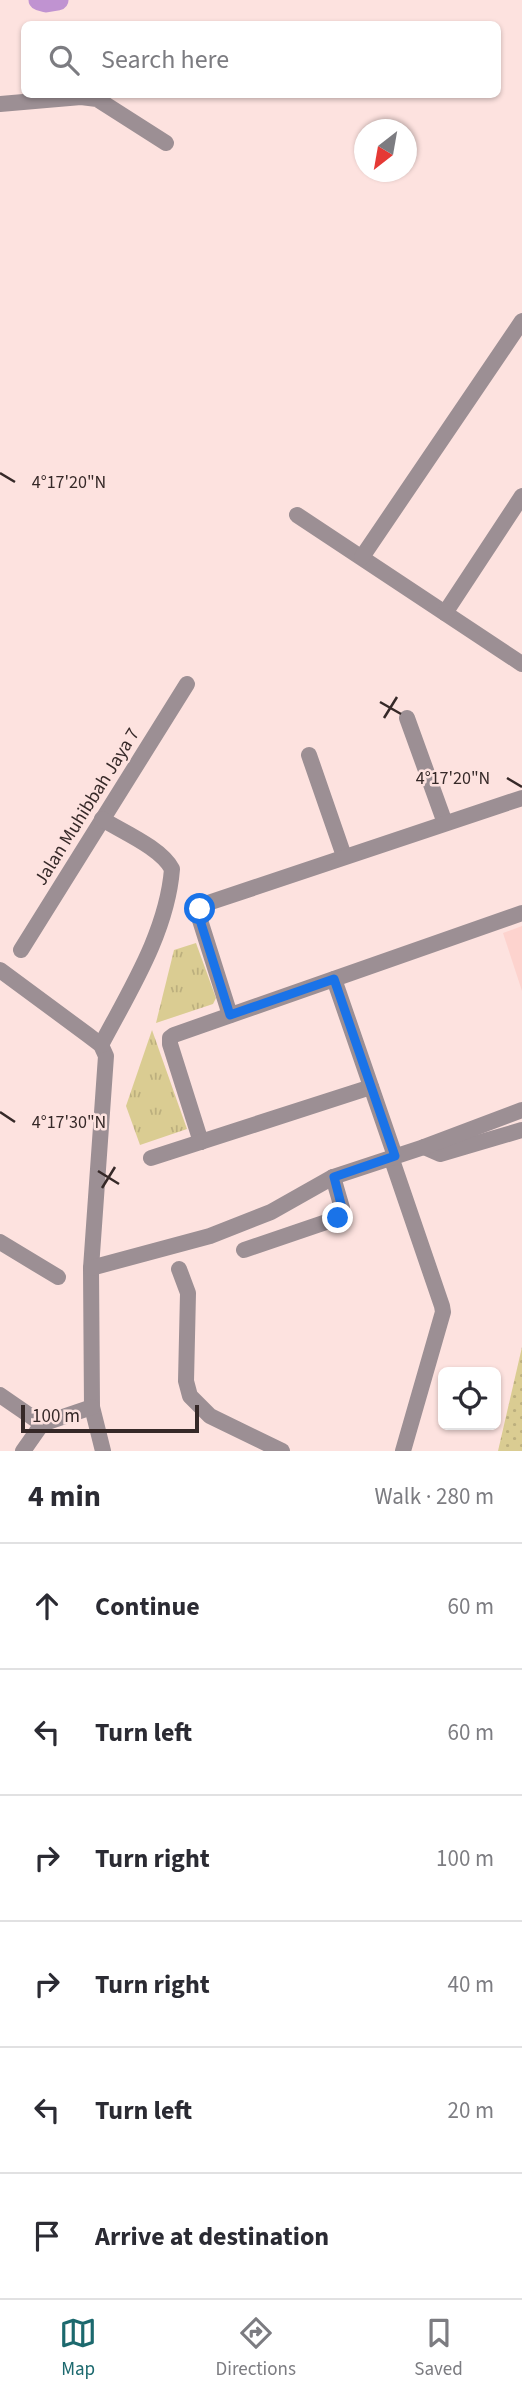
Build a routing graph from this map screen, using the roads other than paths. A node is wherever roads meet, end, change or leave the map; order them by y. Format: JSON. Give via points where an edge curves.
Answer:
{"nodes":[{"id":1,"x":69,"y":98,"type":"edge"},
{"id":2,"x":88,"y":98,"type":"edge"},
{"id":3,"x":0,"y":104,"type":"edge"},
{"id":4,"x":166,"y":143,"type":"dead end"},
{"id":5,"x":522,"y":320,"type":"edge"},
{"id":6,"x":522,"y":496,"type":"edge"},
{"id":7,"x":297,"y":515,"type":"dead end"},
{"id":8,"x":362,"y":557,"type":"junction"},
{"id":9,"x":444,"y":612,"type":"junction"},
{"id":10,"x":522,"y":663,"type":"edge"},
{"id":11,"x":187,"y":684,"type":"dead end"},
{"id":12,"x":407,"y":718,"type":"dead end"},
{"id":13,"x":309,"y":755,"type":"dead end"},
{"id":14,"x":522,"y":798,"type":"edge"},
{"id":15,"x":102,"y":819,"type":"junction"},
{"id":16,"x":445,"y":824,"type":"junction"},
{"id":17,"x":344,"y":856,"type":"junction"},
{"id":18,"x":522,"y":913,"type":"edge"},
{"id":19,"x":21,"y":950,"type":"dead end"},
{"id":20,"x":0,"y":970,"type":"edge"},
{"id":21,"x":334,"y":979,"type":"junction"},
{"id":22,"x":230,"y":1015,"type":"junction"},
{"id":23,"x":101,"y":1045,"type":"junction"},
{"id":24,"x":371,"y":1087,"type":"junction"},
{"id":25,"x":522,"y":1110,"type":"edge"},
{"id":26,"x":522,"y":1130,"type":"edge"},
{"id":27,"x":201,"y":1142,"type":"junction"},
{"id":28,"x":424,"y":1147,"type":"junction"},
{"id":29,"x":393,"y":1157,"type":"junction"},
{"id":30,"x":151,"y":1158,"type":"dead end"},
{"id":31,"x":334,"y":1177,"type":"junction"},
{"id":32,"x":0,"y":1242,"type":"edge"},
{"id":33,"x":244,"y":1250,"type":"dead end"},
{"id":34,"x":91,"y":1268,"type":"junction"},
{"id":35,"x":179,"y":1269,"type":"dead end"},
{"id":36,"x":58,"y":1277,"type":"dead end"},
{"id":37,"x":0,"y":1395,"type":"edge"},
{"id":38,"x":92,"y":1407,"type":"junction"},
{"id":39,"x":41,"y":1424,"type":"junction"},
{"id":40,"x":23,"y":1451,"type":"edge"},
{"id":41,"x":103,"y":1451,"type":"edge"},
{"id":42,"x":282,"y":1451,"type":"edge"},
{"id":43,"x":403,"y":1451,"type":"edge"}],
"edges":[{"from":1,"to":3,"type":"street"},
{"from":2,"to":4,"type":"street","via":[[113,108]]},
{"from":5,"to":8,"type":"street"},
{"from":6,"to":9,"type":"street"},
{"from":7,"to":8,"type":"street"},
{"from":8,"to":9,"type":"street"},
{"from":9,"to":10,"type":"street"},
{"from":11,"to":15,"type":"street","name":"Jalan Muhibbah Jaya 7"},
{"from":12,"to":16,"type":"street"},
{"from":13,"to":17,"type":"street"},
{"from":14,"to":16,"type":"street"},
{"from":15,"to":19,"type":"street","name":"Jalan Muhibbah Jaya 7"},
{"from":15,"to":23,"type":"street","via":[[158,853],[172,869],[153,943]]},
{"from":16,"to":17,"type":"street"},
{"from":17,"to":22,"type":"street","via":[[200,909]]},
{"from":18,"to":21,"type":"street"},
{"from":20,"to":23,"type":"street"},
{"from":21,"to":22,"type":"street"},
{"from":21,"to":24,"type":"street"},
{"from":22,"to":27,"type":"street","via":[[170,1038]]},
{"from":23,"to":34,"type":"street","via":[[106,1067]]},
{"from":24,"to":27,"type":"street"},
{"from":24,"to":29,"type":"street"},
{"from":25,"to":28,"type":"street"},
{"from":26,"to":28,"type":"street","via":[[439,1154]]},
{"from":27,"to":30,"type":"street"},
{"from":28,"to":29,"type":"street"},
{"from":29,"to":31,"type":"street"},
{"from":29,"to":43,"type":"street","via":[[443,1312]]},
{"from":31,"to":33,"type":"street","via":[[342,1208],[338,1218]]},
{"from":31,"to":34,"type":"street","via":[[271,1212],[209,1236]]},
{"from":32,"to":36,"type":"street"},
{"from":34,"to":38,"type":"street"},
{"from":35,"to":42,"type":"street","via":[[188,1293],[186,1381],[190,1396],[215,1419]]},
{"from":37,"to":39,"type":"street"},
{"from":38,"to":39,"type":"street"},
{"from":38,"to":41,"type":"street"},
{"from":39,"to":40,"type":"street"}]}
